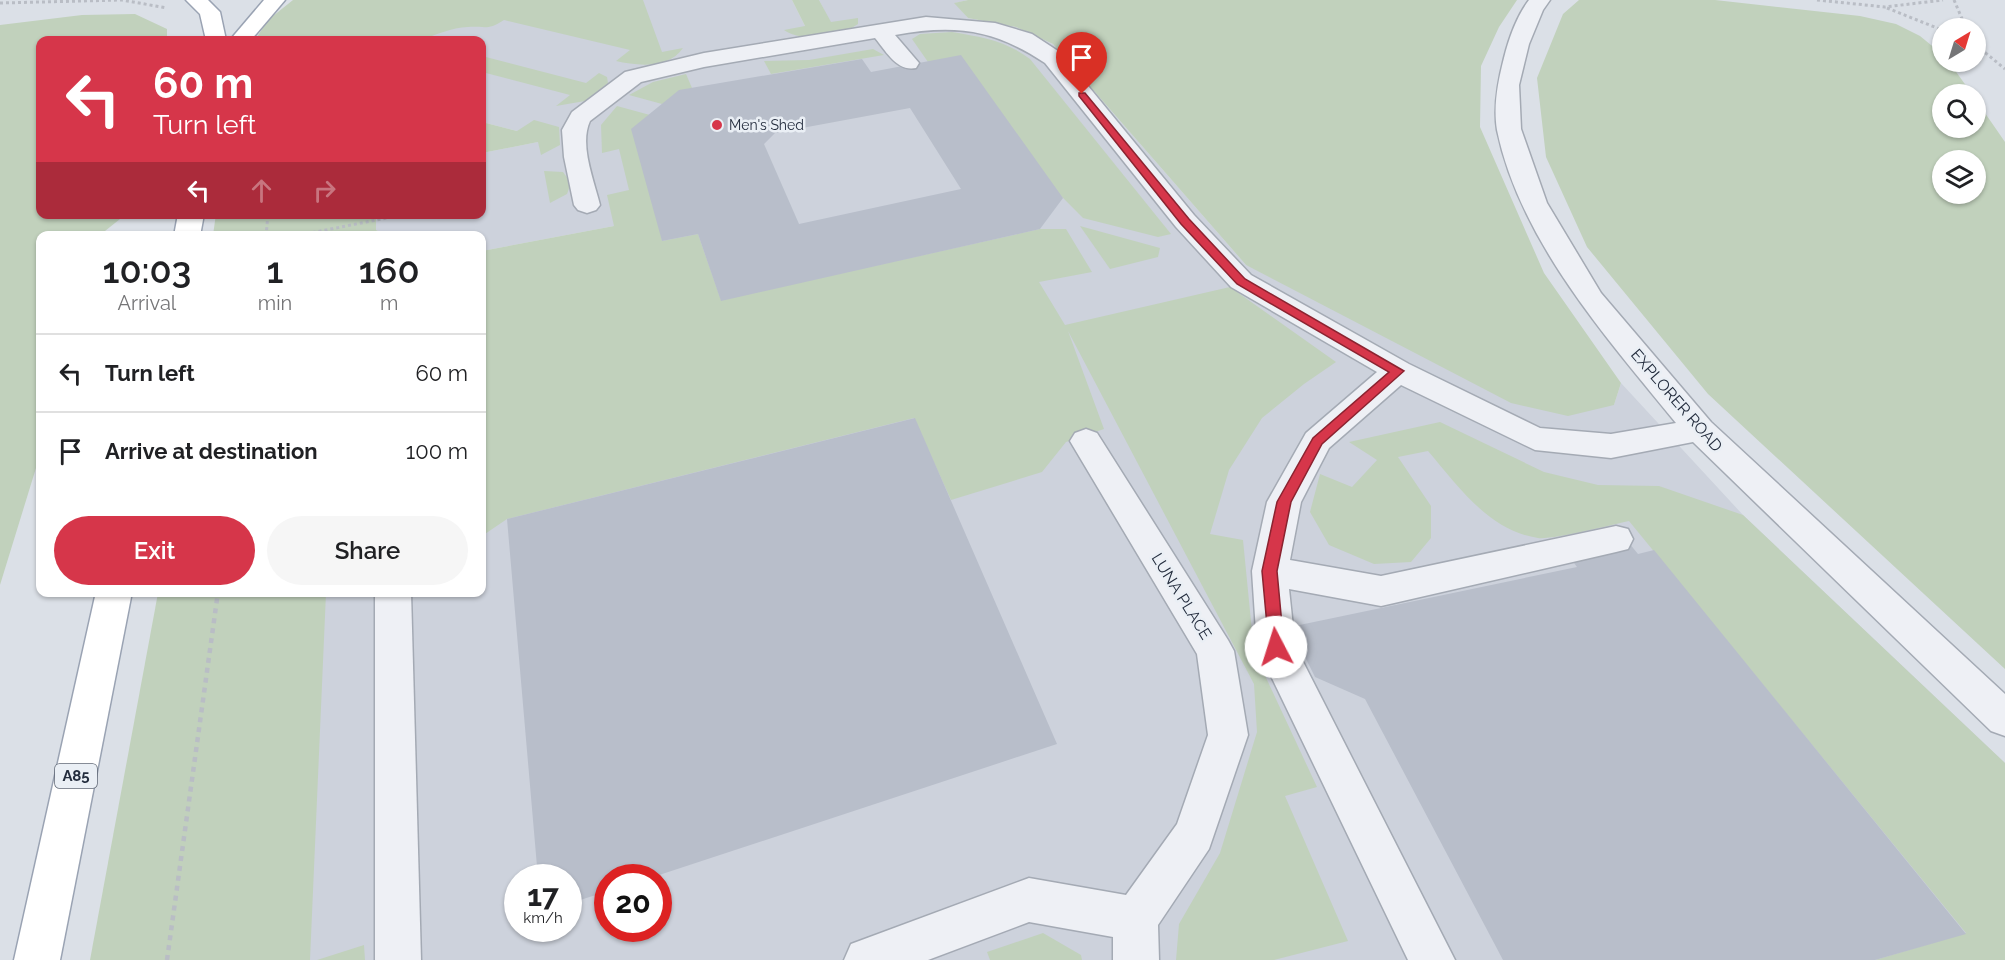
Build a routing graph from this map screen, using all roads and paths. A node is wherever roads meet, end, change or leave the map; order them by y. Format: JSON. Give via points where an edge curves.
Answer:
{"nodes":[{"id":1,"x":275,"y":0,"type":"edge"},
{"id":2,"x":1540,"y":0,"type":"edge"},
{"id":3,"x":1817,"y":0,"type":"edge"},
{"id":4,"x":1944,"y":0,"type":"edge"},
{"id":5,"x":1954,"y":0,"type":"edge"},
{"id":6,"x":0,"y":3,"type":"edge"},
{"id":7,"x":203,"y":6,"type":"edge"},
{"id":8,"x":1885,"y":7,"type":"junction"},
{"id":9,"x":1962,"y":18,"type":"edge"},
{"id":10,"x":1932,"y":26,"type":"edge"},
{"id":11,"x":881,"y":32,"type":"junction"},
{"id":12,"x":214,"y":36,"type":"edge"},
{"id":13,"x":244,"y":36,"type":"edge"},
{"id":14,"x":1986,"y":53,"type":"edge"},
{"id":15,"x":908,"y":63,"type":"dead end"},
{"id":16,"x":2005,"y":69,"type":"edge"},
{"id":17,"x":587,"y":205,"type":"dead end"},
{"id":18,"x":382,"y":219,"type":"edge"},
{"id":19,"x":321,"y":231,"type":"edge"},
{"id":20,"x":1398,"y":371,"type":"junction"},
{"id":21,"x":1700,"y":430,"type":"junction"},
{"id":22,"x":1086,"y":441,"type":"dead end"},
{"id":23,"x":1616,"y":539,"type":"dead end"},
{"id":24,"x":1270,"y":571,"type":"junction"},
{"id":25,"x":113,"y":597,"type":"edge"},
{"id":26,"x":217,"y":597,"type":"edge"},
{"id":27,"x":393,"y":597,"type":"edge"},
{"id":28,"x":2005,"y":719,"type":"edge"},
{"id":29,"x":1136,"y":940,"type":"edge"},
{"id":30,"x":37,"y":960,"type":"edge"},
{"id":31,"x":167,"y":960,"type":"edge"},
{"id":32,"x":398,"y":960,"type":"edge"},
{"id":33,"x":867,"y":960,"type":"edge"},
{"id":34,"x":1432,"y":960,"type":"edge"}],
"edges":[{"from":1,"to":13,"type":"main road"},
{"from":2,"to":21,"type":"street","name":"EXPLORER ROAD","via":[[1518,44],[1508,85],[1509,129],[1534,203],[1590,298]]},
{"from":3,"to":8,"type":"path"},
{"from":4,"to":8,"type":"path"},
{"from":5,"to":9,"type":"path"},
{"from":6,"to":7,"type":"path","via":[[122,0],[191,15]]},
{"from":7,"to":12,"type":"main road"},
{"from":8,"to":10,"type":"path"},
{"from":11,"to":15,"type":"street"},
{"from":11,"to":17,"type":"street","via":[[704,60],[633,77],[580,117],[574,130]]},
{"from":11,"to":20,"type":"street","via":[[926,23],[988,27],[1024,39],[1053,58],[1185,222],[1241,281]]},
{"from":14,"to":16,"type":"path"},
{"from":18,"to":19,"type":"path"},
{"from":20,"to":21,"type":"street","via":[[1535,439],[1611,446]]},
{"from":20,"to":24,"type":"street","via":[[1317,441],[1284,502]]},
{"from":21,"to":28,"type":"street","name":"EXPLORER ROAD"},
{"from":22,"to":29,"type":"street","name":"LUNA PLACE","via":[[1215,651],[1228,735],[1194,835]]},
{"from":23,"to":24,"type":"street","via":[[1381,591]]},
{"from":24,"to":34,"type":"street","via":[[1276,647]]},
{"from":25,"to":30,"type":"main road","number":"A85"},
{"from":26,"to":31,"type":"path"},
{"from":27,"to":32,"type":"street"},
{"from":29,"to":33,"type":"street","via":[[1029,900]]}]}
